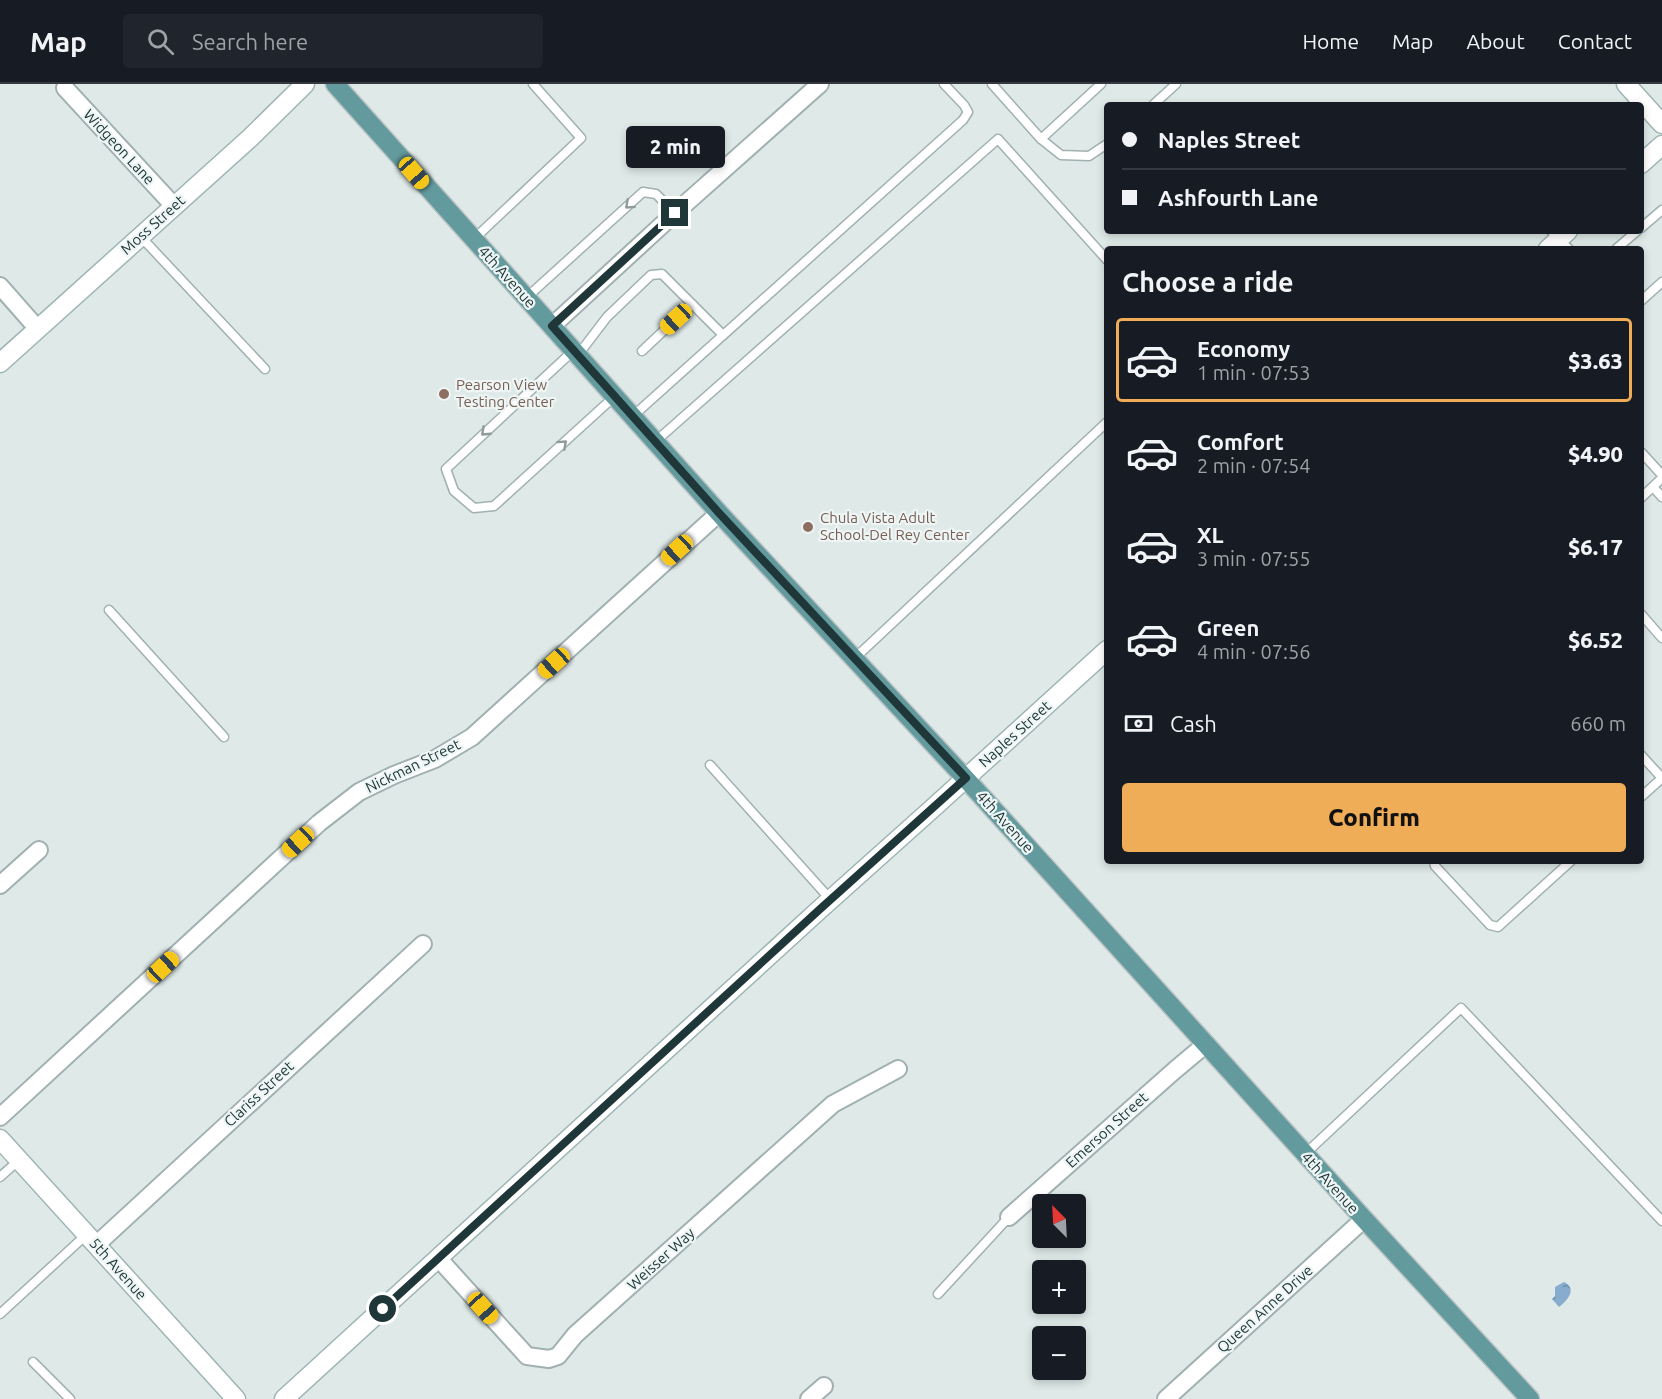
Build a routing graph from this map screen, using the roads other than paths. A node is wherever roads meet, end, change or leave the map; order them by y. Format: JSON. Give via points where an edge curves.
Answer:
{"nodes":[{"id":1,"x":305,"y":84,"type":"edge"},
{"id":2,"x":335,"y":84,"type":"edge"},
{"id":3,"x":533,"y":84,"type":"edge"},
{"id":4,"x":820,"y":84,"type":"edge"},
{"id":5,"x":944,"y":84,"type":"edge"},
{"id":6,"x":992,"y":84,"type":"edge"},
{"id":7,"x":1101,"y":84,"type":"edge"},
{"id":8,"x":1176,"y":84,"type":"edge"},
{"id":9,"x":1628,"y":85,"type":"edge"},
{"id":10,"x":65,"y":88,"type":"dead end"},
{"id":11,"x":1157,"y":102,"type":"edge"},
{"id":12,"x":1643,"y":102,"type":"edge"},
{"id":13,"x":1644,"y":103,"type":"edge"},
{"id":14,"x":1662,"y":124,"type":"edge"},
{"id":15,"x":1041,"y":139,"type":"junction"},
{"id":16,"x":1662,"y":145,"type":"edge"},
{"id":17,"x":1104,"y":146,"type":"edge"},
{"id":18,"x":1644,"y":161,"type":"edge"},
{"id":19,"x":174,"y":206,"type":"junction"},
{"id":20,"x":1662,"y":210,"type":"edge"},
{"id":21,"x":675,"y":213,"type":"junction"},
{"id":22,"x":1644,"y":225,"type":"edge"},
{"id":23,"x":1634,"y":234,"type":"edge"},
{"id":24,"x":141,"y":237,"type":"junction"},
{"id":25,"x":474,"y":240,"type":"junction"},
{"id":26,"x":1620,"y":246,"type":"edge"},
{"id":27,"x":1104,"y":257,"type":"edge"},
{"id":28,"x":1662,"y":282,"type":"edge"},
{"id":29,"x":0,"y":286,"type":"edge"},
{"id":30,"x":526,"y":298,"type":"junction"},
{"id":31,"x":1644,"y":298,"type":"edge"},
{"id":32,"x":692,"y":304,"type":"junction"},
{"id":33,"x":552,"y":326,"type":"junction"},
{"id":34,"x":38,"y":328,"type":"junction"},
{"id":35,"x":723,"y":335,"type":"junction"},
{"id":36,"x":642,"y":351,"type":"dead end"},
{"id":37,"x":576,"y":352,"type":"junction"},
{"id":38,"x":0,"y":363,"type":"edge"},
{"id":39,"x":265,"y":369,"type":"dead end"},
{"id":40,"x":615,"y":396,"type":"junction"},
{"id":41,"x":633,"y":416,"type":"junction"},
{"id":42,"x":1104,"y":425,"type":"edge"},
{"id":43,"x":656,"y":441,"type":"junction"},
{"id":44,"x":1644,"y":456,"type":"edge"},
{"id":45,"x":1662,"y":477,"type":"edge"},
{"id":46,"x":1653,"y":487,"type":"junction"},
{"id":47,"x":1644,"y":495,"type":"edge"},
{"id":48,"x":1662,"y":497,"type":"edge"},
{"id":49,"x":719,"y":513,"type":"junction"},
{"id":50,"x":109,"y":610,"type":"dead end"},
{"id":51,"x":1644,"y":617,"type":"edge"},
{"id":52,"x":1662,"y":638,"type":"edge"},
{"id":53,"x":1104,"y":653,"type":"edge"},
{"id":54,"x":855,"y":658,"type":"junction"},
{"id":55,"x":224,"y":737,"type":"dead end"},
{"id":56,"x":1644,"y":757,"type":"edge"},
{"id":57,"x":710,"y":765,"type":"dead end"},
{"id":58,"x":966,"y":778,"type":"junction"},
{"id":59,"x":1662,"y":778,"type":"edge"},
{"id":60,"x":1644,"y":794,"type":"edge"},
{"id":61,"x":39,"y":850,"type":"dead end"},
{"id":62,"x":1435,"y":864,"type":"edge"},
{"id":63,"x":1568,"y":864,"type":"edge"},
{"id":64,"x":0,"y":885,"type":"edge"},
{"id":65,"x":830,"y":899,"type":"junction"},
{"id":66,"x":423,"y":944,"type":"dead end"},
{"id":67,"x":1206,"y":1044,"type":"junction"},
{"id":68,"x":898,"y":1069,"type":"dead end"},
{"id":69,"x":0,"y":1117,"type":"edge"},
{"id":70,"x":0,"y":1139,"type":"edge"},
{"id":71,"x":1305,"y":1155,"type":"junction"},
{"id":72,"x":19,"y":1160,"type":"junction"},
{"id":73,"x":0,"y":1177,"type":"edge"},
{"id":74,"x":1009,"y":1217,"type":"joint"},
{"id":75,"x":1364,"y":1220,"type":"junction"},
{"id":76,"x":1662,"y":1221,"type":"edge"},
{"id":77,"x":91,"y":1240,"type":"junction"},
{"id":78,"x":439,"y":1259,"type":"junction"},
{"id":79,"x":938,"y":1294,"type":"dead end"},
{"id":80,"x":0,"y":1314,"type":"edge"},
{"id":81,"x":33,"y":1362,"type":"dead end"},
{"id":82,"x":824,"y":1386,"type":"dead end"},
{"id":83,"x":70,"y":1399,"type":"edge"},
{"id":84,"x":237,"y":1399,"type":"edge"},
{"id":85,"x":284,"y":1399,"type":"edge"},
{"id":86,"x":809,"y":1399,"type":"edge"},
{"id":87,"x":1166,"y":1399,"type":"edge"},
{"id":88,"x":1530,"y":1399,"type":"edge"}],
"edges":[{"from":1,"to":19,"type":"street","name":"Moss Street"},
{"from":2,"to":25,"type":"main road","name":"4th Avenue"},
{"from":3,"to":25,"type":"lane","via":[[581,138]]},
{"from":4,"to":21,"type":"street"},
{"from":5,"to":35,"type":"lane","via":[[968,112],[963,120]]},
{"from":6,"to":15,"type":"lane"},
{"from":7,"to":15,"type":"lane"},
{"from":8,"to":11,"type":"lane"},
{"from":9,"to":12,"type":"street"},
{"from":10,"to":19,"type":"street","name":"Widgeon Lane"},
{"from":13,"to":14,"type":"street"},
{"from":15,"to":17,"type":"lane","via":[[1061,155],[1089,156]]},
{"from":16,"to":18,"type":"street"},
{"from":19,"to":24,"type":"street","name":"Moss Street"},
{"from":20,"to":22,"type":"lane"},
{"from":21,"to":30,"type":"lane","one_way":true,"via":[[656,194],[643,192]]},
{"from":21,"to":33,"type":"street"},
{"from":23,"to":26,"type":"lane"},
{"from":24,"to":34,"type":"street","name":"Moss Street"},
{"from":24,"to":39,"type":"lane"},
{"from":25,"to":30,"type":"main road","name":"4th Avenue"},
{"from":27,"to":43,"type":"lane","via":[[998,139]]},
{"from":28,"to":31,"type":"lane"},
{"from":29,"to":34,"type":"street"},
{"from":30,"to":33,"type":"main road","name":"4th Avenue"},
{"from":32,"to":35,"type":"lane"},
{"from":32,"to":36,"type":"lane"},
{"from":32,"to":37,"type":"lane","via":[[662,274],[651,275]]},
{"from":33,"to":37,"type":"main road","name":"4th Avenue"},
{"from":34,"to":38,"type":"street","name":"Moss Street"},
{"from":35,"to":41,"type":"lane"},
{"from":37,"to":40,"type":"main road","name":"4th Avenue"},
{"from":37,"to":40,"type":"lane","one_way":true,"via":[[446,469],[454,491],[474,508],[494,506]]},
{"from":40,"to":41,"type":"main road","name":"4th Avenue"},
{"from":41,"to":43,"type":"main road","name":"4th Avenue"},
{"from":42,"to":54,"type":"lane"},
{"from":43,"to":49,"type":"main road","name":"4th Avenue"},
{"from":44,"to":45,"type":"lane"},
{"from":45,"to":46,"type":"lane"},
{"from":46,"to":47,"type":"lane"},
{"from":46,"to":48,"type":"lane"},
{"from":49,"to":54,"type":"main road","name":"4th Avenue"},
{"from":49,"to":69,"type":"street","name":"Nickman Street","via":[[472,737],[435,759],[358,792],[319,823]]},
{"from":50,"to":55,"type":"lane"},
{"from":51,"to":52,"type":"lane"},
{"from":53,"to":58,"type":"street","name":"Naples Street"},
{"from":54,"to":58,"type":"main road","name":"4th Avenue"},
{"from":56,"to":59,"type":"lane"},
{"from":57,"to":65,"type":"lane"},
{"from":58,"to":65,"type":"street","name":"Naples Street"},
{"from":58,"to":67,"type":"main road","name":"4th Avenue"},
{"from":59,"to":60,"type":"lane"},
{"from":61,"to":64,"type":"street"},
{"from":62,"to":63,"type":"lane","via":[[1490,925],[1498,927]]},
{"from":65,"to":78,"type":"street","name":"Naples Street"},
{"from":66,"to":77,"type":"street","name":"Clariss Street"},
{"from":67,"to":71,"type":"main road","name":"4th Avenue"},
{"from":67,"to":74,"type":"street","name":"Emerson Street"},
{"from":68,"to":78,"type":"street","name":"Weisser Way","via":[[833,1104],[575,1335],[558,1356],[527,1356]]},
{"from":70,"to":72,"type":"street","name":"5th Avenue"},
{"from":71,"to":75,"type":"main road","name":"4th Avenue"},
{"from":71,"to":76,"type":"lane","via":[[1461,1008]]},
{"from":72,"to":73,"type":"lane"},
{"from":72,"to":77,"type":"street","name":"5th Avenue"},
{"from":74,"to":79,"type":"lane"},
{"from":75,"to":87,"type":"street","name":"Queen Anne Drive"},
{"from":75,"to":88,"type":"main road","name":"4th Avenue"},
{"from":77,"to":80,"type":"lane"},
{"from":77,"to":84,"type":"street","name":"5th Avenue"},
{"from":78,"to":85,"type":"street","name":"Naples Street"},
{"from":81,"to":83,"type":"lane"},
{"from":82,"to":86,"type":"street"}]}
